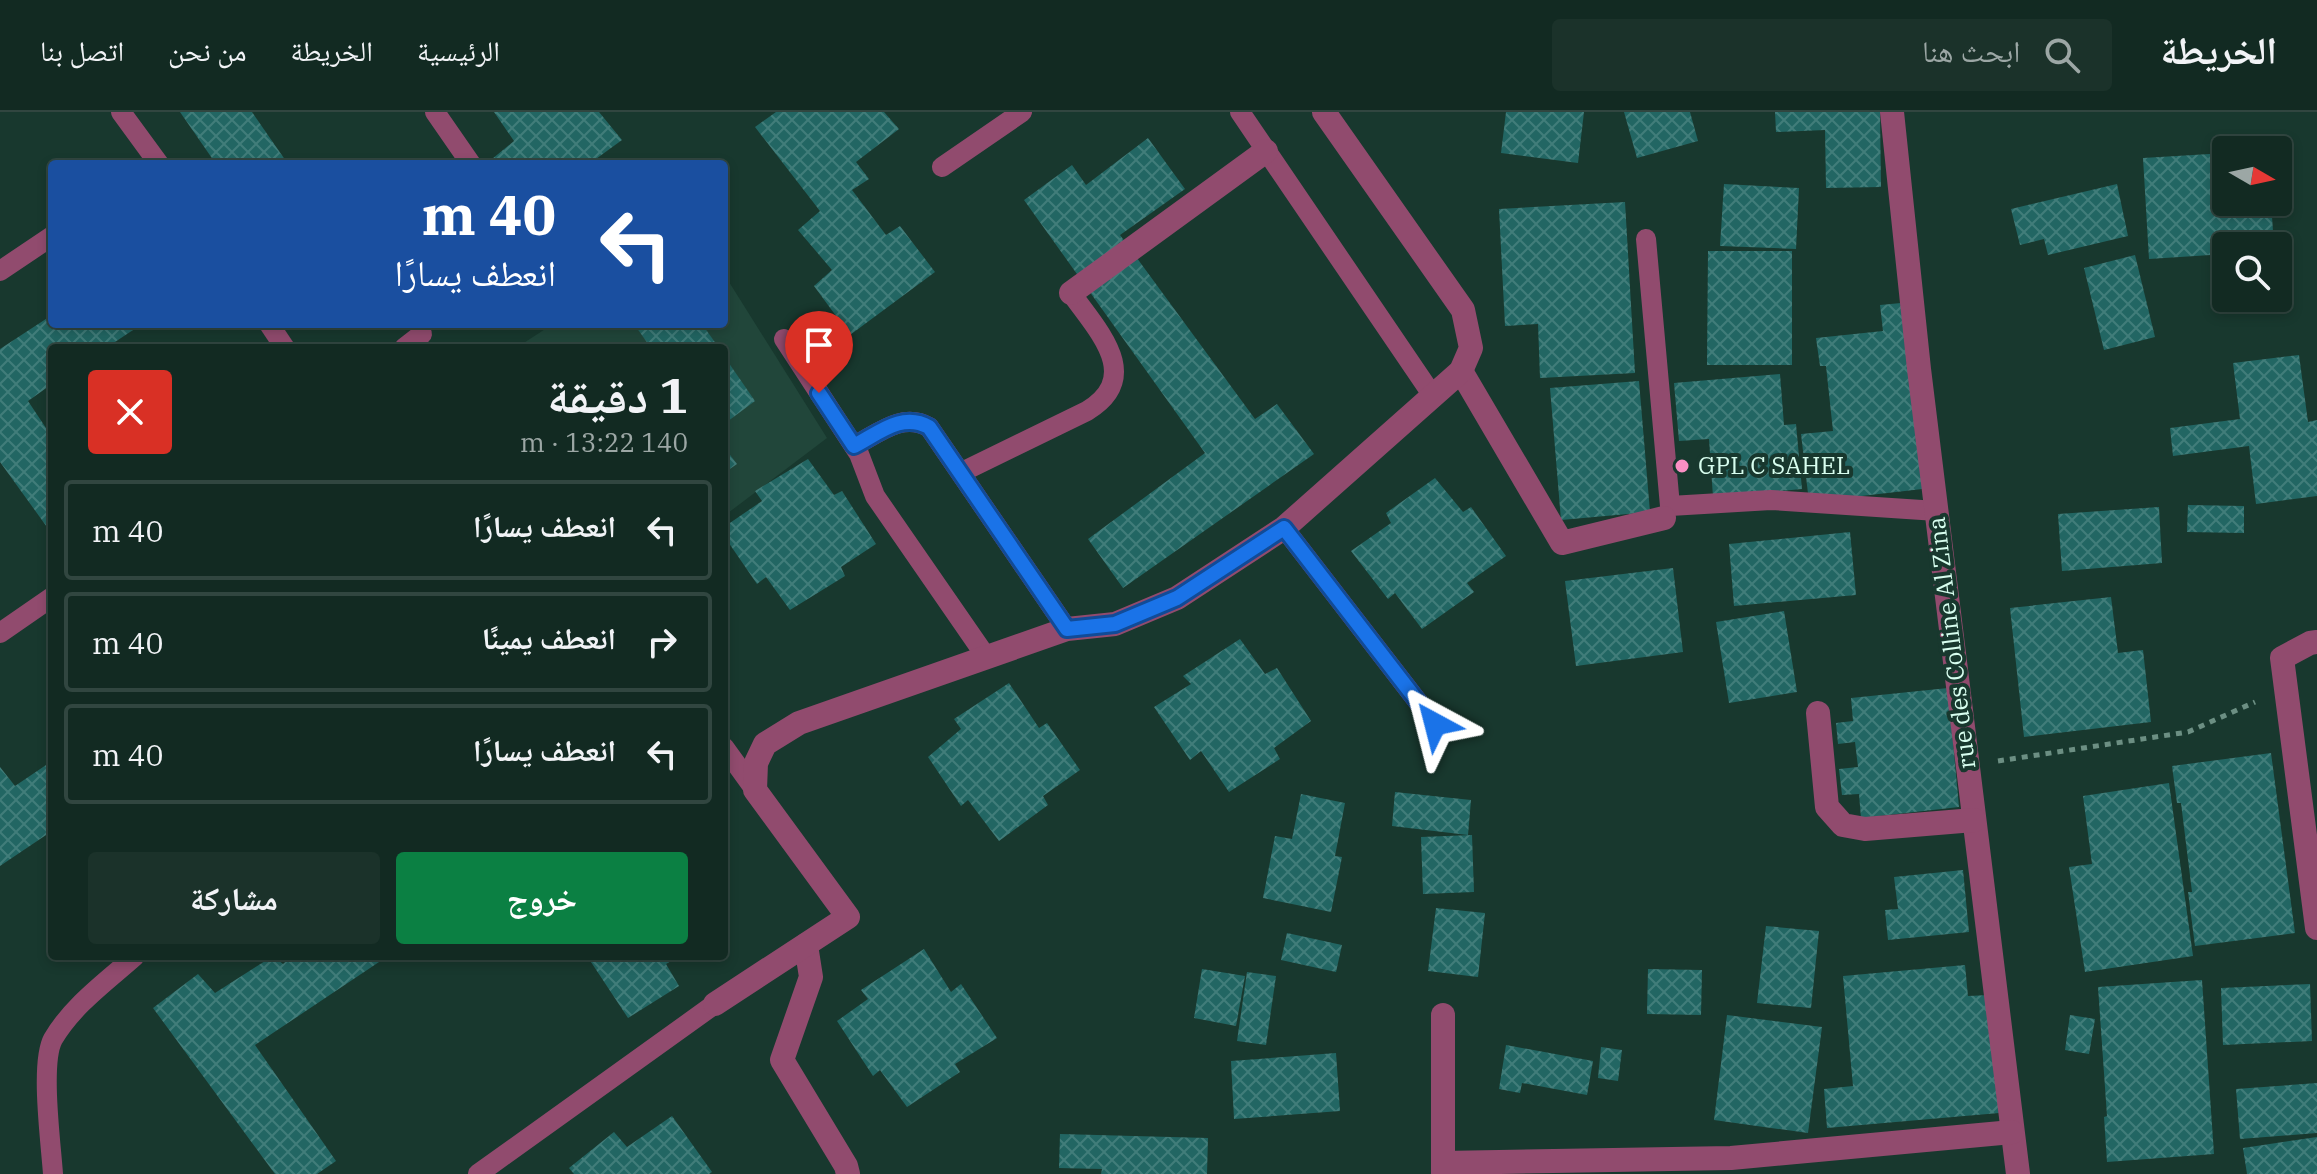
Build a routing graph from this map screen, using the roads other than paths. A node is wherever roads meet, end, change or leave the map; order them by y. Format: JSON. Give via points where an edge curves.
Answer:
{"nodes":[{"id":1,"x":121,"y":112,"type":"edge"},
{"id":2,"x":435,"y":112,"type":"edge"},
{"id":3,"x":1022,"y":112,"type":"edge"},
{"id":4,"x":1240,"y":112,"type":"edge"},
{"id":5,"x":1324,"y":112,"type":"edge"},
{"id":6,"x":1892,"y":112,"type":"edge"},
{"id":7,"x":1266,"y":151,"type":"junction"},
{"id":8,"x":155,"y":160,"type":"edge"},
{"id":9,"x":468,"y":160,"type":"edge"},
{"id":10,"x":942,"y":167,"type":"dead end"},
{"id":11,"x":48,"y":239,"type":"edge"},
{"id":12,"x":1646,"y":239,"type":"dead end"},
{"id":13,"x":0,"y":271,"type":"edge"},
{"id":14,"x":1071,"y":293,"type":"joint"},
{"id":15,"x":422,"y":334,"type":"dead end"},
{"id":16,"x":784,"y":339,"type":"dead end"},
{"id":17,"x":409,"y":344,"type":"edge"},
{"id":18,"x":1461,"y":371,"type":"junction"},
{"id":19,"x":1433,"y":396,"type":"junction"},
{"id":20,"x":854,"y":446,"type":"junction"},
{"id":21,"x":962,"y":472,"type":"junction"},
{"id":22,"x":1937,"y":511,"type":"junction"},
{"id":23,"x":1664,"y":518,"type":"dead end"},
{"id":24,"x":1284,"y":528,"type":"junction"},
{"id":25,"x":48,"y":600,"type":"edge"},
{"id":26,"x":1067,"y":629,"type":"junction"},
{"id":27,"x":0,"y":633,"type":"edge"},
{"id":28,"x":2317,"y":642,"type":"edge"},
{"id":29,"x":987,"y":658,"type":"junction"},
{"id":30,"x":1818,"y":713,"type":"dead end"},
{"id":31,"x":1435,"y":724,"type":"dead end"},
{"id":32,"x":728,"y":753,"type":"edge"},
{"id":33,"x":755,"y":790,"type":"junction"},
{"id":34,"x":1974,"y":820,"type":"junction"},
{"id":35,"x":2317,"y":928,"type":"edge"},
{"id":36,"x":806,"y":945,"type":"junction"},
{"id":37,"x":130,"y":960,"type":"edge"},
{"id":38,"x":715,"y":1004,"type":"joint"},
{"id":39,"x":1443,"y":1015,"type":"dead end"},
{"id":40,"x":2012,"y":1132,"type":"junction"},
{"id":41,"x":1732,"y":1166,"type":"edge"},
{"id":42,"x":1443,"y":1168,"type":"edge"},
{"id":43,"x":480,"y":1173,"type":"edge"},
{"id":44,"x":53,"y":1174,"type":"edge"},
{"id":45,"x":848,"y":1174,"type":"edge"},
{"id":46,"x":2018,"y":1174,"type":"edge"}],
"edges":[{"from":1,"to":8,"type":"lane"},
{"from":2,"to":9,"type":"lane"},
{"from":3,"to":10,"type":"lane"},
{"from":4,"to":7,"type":"lane"},
{"from":5,"to":18,"type":"street","via":[[1463,310],[1471,348]]},
{"from":6,"to":22,"type":"street","name":"rue des Colline Al Zina"},
{"from":7,"to":14,"type":"street"},
{"from":7,"to":19,"type":"lane"},
{"from":11,"to":13,"type":"lane"},
{"from":12,"to":22,"type":"lane","via":[[1670,506],[1771,500]]},
{"from":14,"to":21,"type":"lane","via":[[1114,359],[1107,395],[1087,411]]},
{"from":15,"to":17,"type":"lane"},
{"from":16,"to":20,"type":"lane"},
{"from":18,"to":19,"type":"street"},
{"from":18,"to":23,"type":"street","via":[[1562,543]]},
{"from":19,"to":24,"type":"street"},
{"from":20,"to":21,"type":"lane","via":[[897,424],[919,421]]},
{"from":20,"to":29,"type":"lane","via":[[875,496]]},
{"from":21,"to":26,"type":"lane"},
{"from":22,"to":34,"type":"street","name":"rue des Colline Al Zina"},
{"from":24,"to":26,"type":"street","via":[[1177,598],[1115,624]]},
{"from":24,"to":31,"type":"lane"},
{"from":25,"to":27,"type":"lane"},
{"from":26,"to":29,"type":"street"},
{"from":28,"to":35,"type":"street","via":[[2282,658]]},
{"from":29,"to":33,"type":"street","via":[[799,723],[765,744],[756,763]]},
{"from":30,"to":34,"type":"street","via":[[1827,807],[1843,825],[1865,829]]},
{"from":32,"to":33,"type":"lane"},
{"from":33,"to":36,"type":"street","via":[[848,917]]},
{"from":34,"to":40,"type":"street","name":"rue des Colline Al Zina"},
{"from":36,"to":38,"type":"street"},
{"from":36,"to":45,"type":"street","via":[[811,977],[782,1060]]},
{"from":37,"to":44,"type":"lane","via":[[75,1009],[52,1042],[47,1069]]},
{"from":38,"to":43,"type":"lane"},
{"from":39,"to":42,"type":"street"},
{"from":40,"to":41,"type":"street"},
{"from":40,"to":46,"type":"street","name":"rue des Colline Al Zina"},
{"from":41,"to":42,"type":"street"}]}
